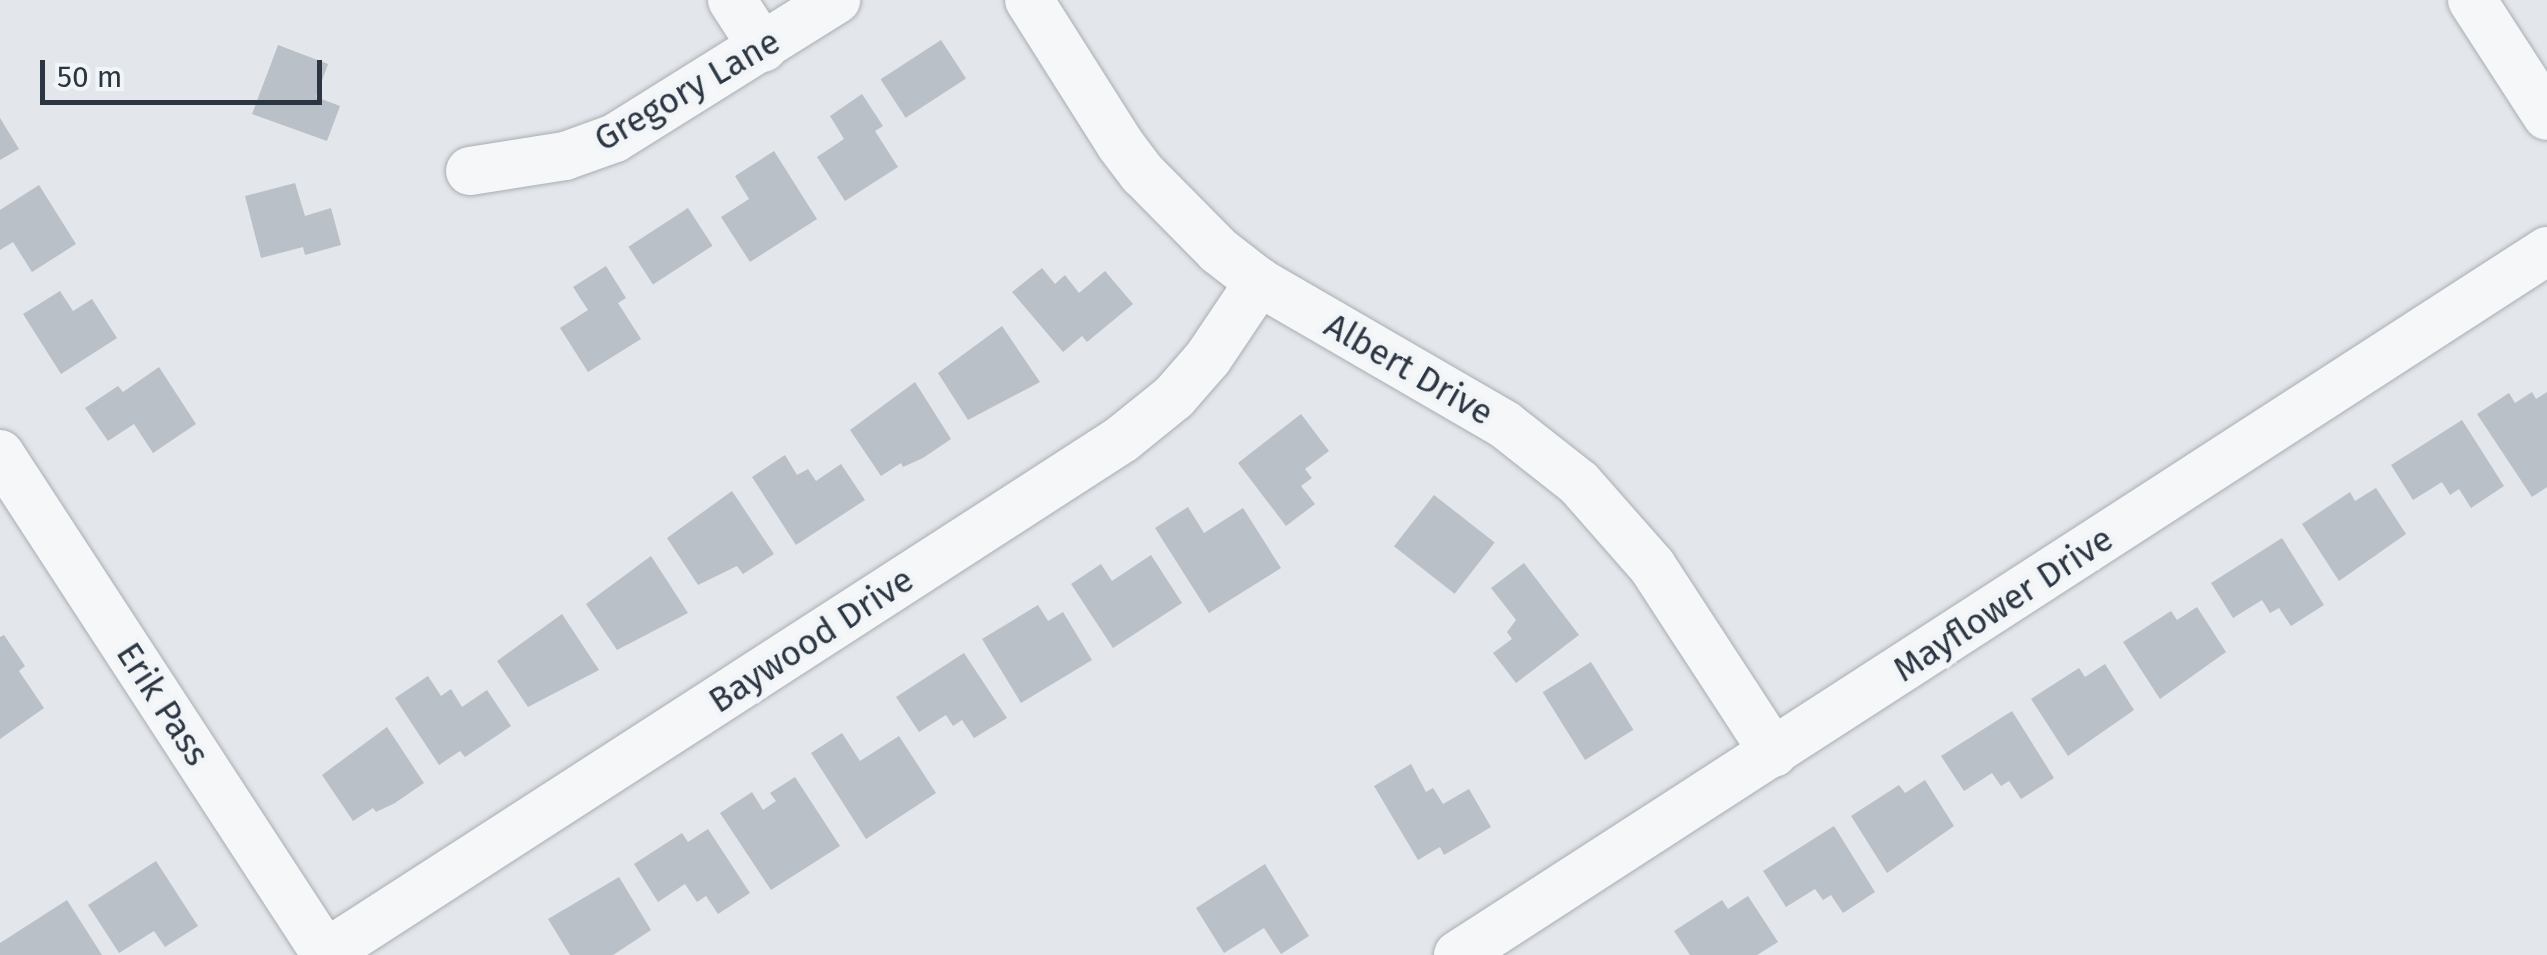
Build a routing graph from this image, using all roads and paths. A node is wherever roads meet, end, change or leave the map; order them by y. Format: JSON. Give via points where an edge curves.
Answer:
{"nodes":[{"id":1,"x":732,"y":0,"type":"edge"},
{"id":2,"x":836,"y":0,"type":"edge"},
{"id":3,"x":1029,"y":0,"type":"edge"},
{"id":4,"x":2472,"y":0,"type":"edge"},
{"id":5,"x":763,"y":48,"type":"junction"},
{"id":6,"x":2547,"y":116,"type":"edge"},
{"id":7,"x":470,"y":171,"type":"dead end"},
{"id":8,"x":2547,"y":252,"type":"edge"},
{"id":9,"x":1259,"y":282,"type":"junction"},
{"id":10,"x":0,"y":454,"type":"edge"},
{"id":11,"x":16,"y":516,"type":"edge"},
{"id":12,"x":1774,"y":753,"type":"junction"},
{"id":13,"x":324,"y":954,"type":"edge"},
{"id":14,"x":1458,"y":955,"type":"edge"}],
"edges":[{"from":1,"to":5,"type":"street"},
{"from":2,"to":5,"type":"street","name":"Gregory Lane"},
{"from":3,"to":9,"type":"street","name":"Albert Drive","via":[[1143,174]]},
{"from":4,"to":6,"type":"street"},
{"from":5,"to":7,"type":"street","name":"Gregory Lane","via":[[614,138],[565,156]]},
{"from":8,"to":12,"type":"street","name":"Mayflower Drive"},
{"from":9,"to":12,"type":"street","name":"Albert Drive","via":[[1504,424],[1579,483],[1652,566]]},
{"from":9,"to":13,"type":"street","name":"Baywood Drive","via":[[1208,358],[1122,440]]},
{"from":10,"to":11,"type":"street","name":"Erik Pass"},
{"from":11,"to":13,"type":"street","name":"Erik Pass"},
{"from":12,"to":14,"type":"street","name":"Mayflower Drive"}]}
